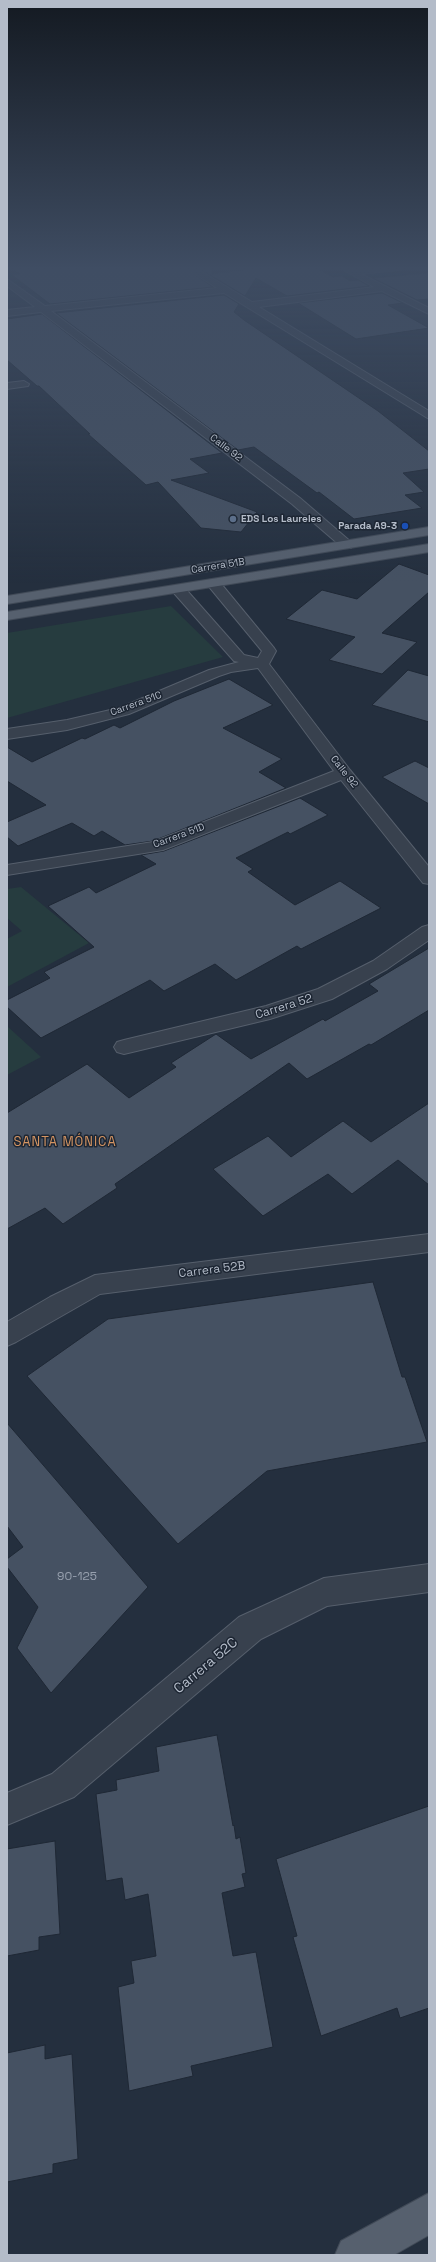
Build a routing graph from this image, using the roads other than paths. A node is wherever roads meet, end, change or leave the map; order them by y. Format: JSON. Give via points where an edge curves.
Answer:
{"nodes":[{"id":1,"x":126,"y":373,"type":"edge"},
{"id":2,"x":359,"y":373,"type":"edge"},
{"id":3,"x":24,"y":384,"type":"dead end"},
{"id":4,"x":7,"y":386,"type":"edge"},
{"id":5,"x":429,"y":416,"type":"edge"},
{"id":6,"x":429,"y":531,"type":"edge"},
{"id":7,"x":347,"y":545,"type":"junction"},
{"id":8,"x":429,"y":548,"type":"edge"},
{"id":9,"x":213,"y":583,"type":"junction"},
{"id":10,"x":178,"y":589,"type":"junction"},
{"id":11,"x":7,"y":600,"type":"edge"},
{"id":12,"x":7,"y":616,"type":"edge"},
{"id":13,"x":262,"y":664,"type":"junction"},
{"id":14,"x":7,"y":734,"type":"edge"},
{"id":15,"x":344,"y":773,"type":"junction"},
{"id":16,"x":7,"y":870,"type":"edge"},
{"id":17,"x":429,"y":879,"type":"edge"},
{"id":18,"x":429,"y":931,"type":"edge"},
{"id":19,"x":124,"y":1047,"type":"dead end"},
{"id":20,"x":428,"y":1246,"type":"edge"},
{"id":21,"x":7,"y":1335,"type":"edge"},
{"id":22,"x":429,"y":1578,"type":"edge"},
{"id":23,"x":7,"y":1809,"type":"edge"},
{"id":24,"x":429,"y":2213,"type":"edge"},
{"id":25,"x":355,"y":2255,"type":"edge"}],
"edges":[{"from":1,"to":7,"type":"street","name":"Calle 92","via":[[296,501]]},
{"from":2,"to":5,"type":"street"},
{"from":3,"to":4,"type":"street"},
{"from":6,"to":7,"type":"main road","name":"Carrera 51B"},
{"from":7,"to":11,"type":"main road","name":"Carrera 51B"},
{"from":8,"to":9,"type":"main road","name":"Carrera 51B"},
{"from":9,"to":10,"type":"main road","name":"Carrera 51B"},
{"from":9,"to":13,"type":"street","via":[[270,651]]},
{"from":10,"to":12,"type":"main road","name":"Carrera 51B"},
{"from":10,"to":13,"type":"street","via":[[239,658]]},
{"from":13,"to":14,"type":"street","name":"Carrera 51C","via":[[214,673],[124,711],[67,725]]},
{"from":13,"to":15,"type":"street","name":"Calle 92"},
{"from":15,"to":16,"type":"street","name":"Carrera 51D","via":[[157,846]]},
{"from":15,"to":17,"type":"street","name":"Calle 92"},
{"from":18,"to":19,"type":"street","name":"Carrera 52","via":[[380,965],[325,994],[270,1012]]},
{"from":20,"to":21,"type":"street","name":"Carrera 52B","via":[[109,1282],[59,1304]]},
{"from":22,"to":23,"type":"street","name":"Carrera 52C","via":[[324,1592],[250,1628],[63,1786]]},
{"from":24,"to":25,"type":"main road"}]}
